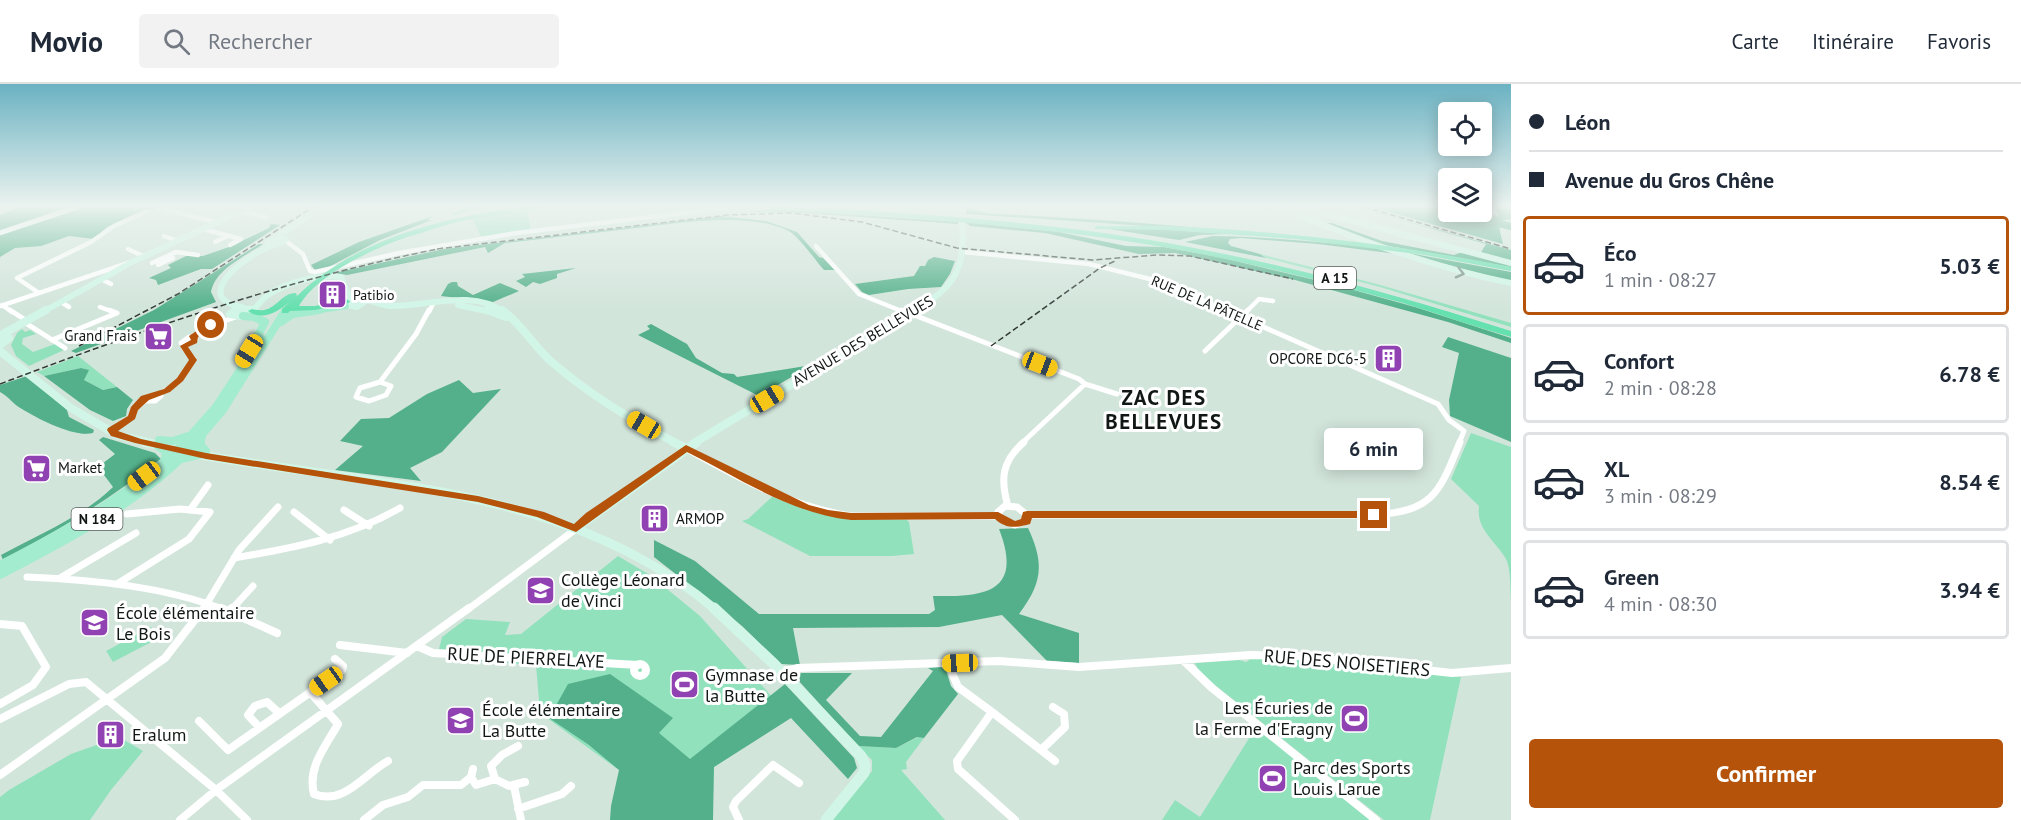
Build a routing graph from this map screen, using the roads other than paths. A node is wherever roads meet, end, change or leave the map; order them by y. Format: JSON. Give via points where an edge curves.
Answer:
{"nodes":[{"id":1,"x":92,"y":241,"type":"edge"},
{"id":2,"x":177,"y":241,"type":"edge"},
{"id":3,"x":237,"y":241,"type":"edge"},
{"id":4,"x":278,"y":241,"type":"edge"},
{"id":5,"x":287,"y":241,"type":"edge"},
{"id":6,"x":381,"y":241,"type":"edge"},
{"id":7,"x":387,"y":241,"type":"edge"},
{"id":8,"x":467,"y":241,"type":"edge"},
{"id":9,"x":963,"y":241,"type":"edge"},
{"id":10,"x":1144,"y":241,"type":"edge"},
{"id":11,"x":1163,"y":241,"type":"edge"},
{"id":12,"x":1310,"y":241,"type":"edge"},
{"id":13,"x":1339,"y":241,"type":"edge"},
{"id":14,"x":1365,"y":241,"type":"edge"},
{"id":15,"x":1427,"y":241,"type":"edge"},
{"id":16,"x":273,"y":243,"type":"junction"},
{"id":17,"x":230,"y":245,"type":"dead end"},
{"id":18,"x":816,"y":246,"type":"dead end"},
{"id":19,"x":294,"y":248,"type":"junction"},
{"id":20,"x":128,"y":249,"type":"dead end"},
{"id":21,"x":160,"y":249,"type":"junction"},
{"id":22,"x":176,"y":252,"type":"junction"},
{"id":23,"x":963,"y":252,"type":"junction"},
{"id":24,"x":183,"y":253,"type":"junction"},
{"id":25,"x":198,"y":255,"type":"dead end"},
{"id":26,"x":143,"y":256,"type":"junction"},
{"id":27,"x":132,"y":262,"type":"junction"},
{"id":28,"x":1511,"y":263,"type":"edge"},
{"id":29,"x":158,"y":265,"type":"junction"},
{"id":30,"x":166,"y":269,"type":"dead end"},
{"id":31,"x":1511,"y":270,"type":"edge"},
{"id":32,"x":101,"y":279,"type":"junction"},
{"id":33,"x":314,"y":282,"type":"junction"},
{"id":34,"x":1511,"y":283,"type":"edge"},
{"id":35,"x":111,"y":284,"type":"dead end"},
{"id":36,"x":39,"y":293,"type":"junction"},
{"id":37,"x":364,"y":299,"type":"junction"},
{"id":38,"x":348,"y":300,"type":"junction"},
{"id":39,"x":223,"y":301,"type":"junction"},
{"id":40,"x":1273,"y":301,"type":"dead end"},
{"id":41,"x":61,"y":302,"type":"junction"},
{"id":42,"x":433,"y":304,"type":"junction"},
{"id":43,"x":495,"y":305,"type":"junction"},
{"id":44,"x":1,"y":306,"type":"edge"},
{"id":45,"x":359,"y":306,"type":"junction"},
{"id":46,"x":69,"y":307,"type":"dead end"},
{"id":47,"x":100,"y":307,"type":"dead end"},
{"id":48,"x":249,"y":309,"type":"junction"},
{"id":49,"x":487,"y":309,"type":"junction"},
{"id":50,"x":282,"y":311,"type":"junction"},
{"id":51,"x":910,"y":314,"type":"junction"},
{"id":52,"x":233,"y":315,"type":"junction"},
{"id":53,"x":1240,"y":316,"type":"junction"},
{"id":54,"x":26,"y":322,"type":"junction"},
{"id":55,"x":513,"y":322,"type":"junction"},
{"id":56,"x":277,"y":324,"type":"junction"},
{"id":57,"x":1511,"y":332,"type":"edge"},
{"id":58,"x":3,"y":339,"type":"edge"},
{"id":59,"x":52,"y":340,"type":"junction"},
{"id":60,"x":65,"y":348,"type":"dead end"},
{"id":61,"x":0,"y":351,"type":"edge"},
{"id":62,"x":1205,"y":351,"type":"dead end"},
{"id":63,"x":9,"y":356,"type":"junction"},
{"id":64,"x":238,"y":375,"type":"junction"},
{"id":65,"x":380,"y":382,"type":"junction"},
{"id":66,"x":1085,"y":384,"type":"junction"},
{"id":67,"x":1117,"y":394,"type":"dead end"},
{"id":68,"x":111,"y":430,"type":"junction"},
{"id":69,"x":200,"y":432,"type":"junction"},
{"id":70,"x":159,"y":443,"type":"junction"},
{"id":71,"x":686,"y":448,"type":"junction"},
{"id":72,"x":185,"y":452,"type":"junction"},
{"id":73,"x":208,"y":485,"type":"dead end"},
{"id":74,"x":1008,"y":506,"type":"junction"},
{"id":75,"x":278,"y":507,"type":"dead end"},
{"id":76,"x":400,"y":508,"type":"dead end"},
{"id":77,"x":190,"y":510,"type":"junction"},
{"id":78,"x":344,"y":510,"type":"dead end"},
{"id":79,"x":294,"y":512,"type":"dead end"},
{"id":80,"x":127,"y":514,"type":"dead end"},
{"id":81,"x":1027,"y":515,"type":"junction"},
{"id":82,"x":998,"y":516,"type":"junction"},
{"id":83,"x":369,"y":526,"type":"junction"},
{"id":84,"x":576,"y":528,"type":"junction"},
{"id":85,"x":136,"y":533,"type":"dead end"},
{"id":86,"x":330,"y":540,"type":"junction"},
{"id":87,"x":234,"y":558,"type":"junction"},
{"id":88,"x":0,"y":566,"type":"edge"},
{"id":89,"x":0,"y":573,"type":"edge"},
{"id":90,"x":27,"y":577,"type":"dead end"},
{"id":91,"x":60,"y":578,"type":"junction"},
{"id":92,"x":117,"y":584,"type":"junction"},
{"id":93,"x":253,"y":586,"type":"dead end"},
{"id":94,"x":207,"y":604,"type":"junction"},
{"id":95,"x":229,"y":612,"type":"junction"},
{"id":96,"x":0,"y":624,"type":"edge"},
{"id":97,"x":277,"y":633,"type":"dead end"},
{"id":98,"x":340,"y":645,"type":"dead end"},
{"id":99,"x":417,"y":646,"type":"junction"},
{"id":100,"x":407,"y":653,"type":"junction"},
{"id":101,"x":335,"y":659,"type":"dead end"},
{"id":102,"x":1183,"y":660,"type":"junction"},
{"id":103,"x":948,"y":663,"type":"junction"},
{"id":104,"x":638,"y":665,"type":"dead end"},
{"id":105,"x":1511,"y":668,"type":"edge"},
{"id":106,"x":782,"y":673,"type":"junction"},
{"id":107,"x":310,"y":692,"type":"junction"},
{"id":108,"x":105,"y":699,"type":"junction"},
{"id":109,"x":0,"y":704,"type":"edge"},
{"id":110,"x":1053,"y":707,"type":"dead end"},
{"id":111,"x":327,"y":711,"type":"junction"},
{"id":112,"x":992,"y":712,"type":"junction"},
{"id":113,"x":279,"y":713,"type":"junction"},
{"id":114,"x":0,"y":719,"type":"edge"},
{"id":115,"x":199,"y":721,"type":"dead end"},
{"id":116,"x":259,"y":727,"type":"junction"},
{"id":117,"x":518,"y":746,"type":"dead end"},
{"id":118,"x":1041,"y":750,"type":"junction"},
{"id":119,"x":388,"y":760,"type":"dead end"},
{"id":120,"x":1055,"y":760,"type":"dead end"},
{"id":121,"x":0,"y":775,"type":"edge"},
{"id":122,"x":495,"y":779,"type":"junction"},
{"id":123,"x":525,"y":782,"type":"dead end"},
{"id":124,"x":799,"y":783,"type":"dead end"},
{"id":125,"x":514,"y":786,"type":"junction"},
{"id":126,"x":571,"y":786,"type":"dead end"},
{"id":127,"x":216,"y":790,"type":"junction"},
{"id":128,"x":518,"y":809,"type":"junction"},
{"id":129,"x":182,"y":818,"type":"edge"},
{"id":130,"x":247,"y":820,"type":"edge"},
{"id":131,"x":364,"y":820,"type":"edge"},
{"id":132,"x":521,"y":820,"type":"edge"},
{"id":133,"x":740,"y":820,"type":"edge"},
{"id":134,"x":826,"y":820,"type":"edge"},
{"id":135,"x":1015,"y":820,"type":"edge"},
{"id":136,"x":1376,"y":820,"type":"edge"}],
"edges":[{"from":1,"to":36,"type":"street","via":[[17,278]]},
{"from":2,"to":21,"type":"street"},
{"from":3,"to":17,"type":"street"},
{"from":4,"to":16,"type":"street"},
{"from":5,"to":19,"type":"street"},
{"from":6,"to":33,"type":"highway","number":"N 184","via":[[332,267]]},
{"from":7,"to":33,"type":"highway","number":"N 184"},
{"from":8,"to":19,"type":"street","via":[[313,272],[303,254]]},
{"from":9,"to":23,"type":"street","name":"AVENUE DES BELLEVUES"},
{"from":10,"to":57,"type":"highway","number":"A 15","via":[[1335,282]]},
{"from":11,"to":57,"type":"highway","number":"A 15","via":[[1336,278]]},
{"from":12,"to":31,"type":"highway","via":[[1390,249]]},
{"from":13,"to":31,"type":"highway","via":[[1428,253]]},
{"from":14,"to":34,"type":"street","one_way":true,"via":[[1454,272]]},
{"from":15,"to":28,"type":"street"},
{"from":16,"to":19,"type":"street"},
{"from":16,"to":39,"type":"street","via":[[220,278],[216,290]]},
{"from":18,"to":51,"type":"street","via":[[859,294]]},
{"from":20,"to":26,"type":"street"},
{"from":21,"to":22,"type":"street"},
{"from":21,"to":26,"type":"street"},
{"from":22,"to":24,"type":"street"},
{"from":22,"to":29,"type":"street","via":[[152,263]]},
{"from":23,"to":51,"type":"street","name":"AVENUE DES BELLEVUES","via":[[960,268],[950,284]]},
{"from":23,"to":53,"type":"street","name":"RUE DE LA PÂTELLE","via":[[1065,260],[1126,271],[1178,288]]},
{"from":24,"to":25,"type":"street"},
{"from":24,"to":29,"type":"street"},
{"from":26,"to":27,"type":"street"},
{"from":27,"to":32,"type":"street"},
{"from":27,"to":36,"type":"street"},
{"from":29,"to":30,"type":"street"},
{"from":32,"to":35,"type":"street"},
{"from":32,"to":41,"type":"street"},
{"from":33,"to":38,"type":"highway","via":[[293,309]]},
{"from":33,"to":48,"type":"highway","via":[[271,311],[259,314]]},
{"from":33,"to":50,"type":"highway","number":"N 184"},
{"from":36,"to":44,"type":"street"},
{"from":37,"to":38,"type":"street"},
{"from":37,"to":42,"type":"street","via":[[391,306]]},
{"from":37,"to":45,"type":"street"},
{"from":38,"to":45,"type":"street"},
{"from":38,"to":48,"type":"street","via":[[340,276],[331,275],[281,288]]},
{"from":38,"to":56,"type":"main road","via":[[293,314]]},
{"from":39,"to":48,"type":"street"},
{"from":39,"to":52,"type":"street"},
{"from":40,"to":53,"type":"street","via":[[1259,299]]},
{"from":41,"to":46,"type":"street"},
{"from":41,"to":54,"type":"street"},
{"from":42,"to":43,"type":"street","via":[[464,300]]},
{"from":42,"to":45,"type":"street","via":[[391,309]]},
{"from":42,"to":49,"type":"street"},
{"from":42,"to":65,"type":"street"},
{"from":43,"to":49,"type":"street"},
{"from":43,"to":55,"type":"street"},
{"from":44,"to":54,"type":"street"},
{"from":47,"to":59,"type":"street","via":[[117,313]]},
{"from":48,"to":52,"type":"street"},
{"from":48,"to":52,"type":"street"},
{"from":49,"to":55,"type":"street"},
{"from":50,"to":56,"type":"main road","number":"N 184"},
{"from":50,"to":64,"type":"main road","number":"N 184"},
{"from":51,"to":66,"type":"street"},
{"from":51,"to":71,"type":"street","name":"AVENUE DES BELLEVUES"},
{"from":52,"to":64,"type":"main road","via":[[257,318],[265,324],[236,372]]},
{"from":52,"to":68,"type":"street","via":[[192,337],[195,340],[184,348],[193,358],[192,363],[176,384],[159,394],[157,400],[134,409],[132,417]]},
{"from":53,"to":62,"type":"street"},
{"from":53,"to":81,"type":"street","name":"RUE DE LA PÂTELLE","via":[[1438,404],[1464,431],[1433,498],[1418,507],[1380,515]]},
{"from":54,"to":58,"type":"street"},
{"from":54,"to":59,"type":"street"},
{"from":55,"to":71,"type":"street","via":[[544,355],[583,387]]},
{"from":56,"to":69,"type":"main road","number":"N 184","via":[[231,399]]},
{"from":58,"to":63,"type":"street"},
{"from":59,"to":60,"type":"street"},
{"from":61,"to":63,"type":"street"},
{"from":63,"to":68,"type":"street","via":[[71,408]]},
{"from":64,"to":69,"type":"main road","number":"N 184"},
{"from":65,"to":65,"type":"street","via":[[360,388],[356,397],[369,401],[386,395],[392,386]]},
{"from":66,"to":67,"type":"street"},
{"from":66,"to":74,"type":"street","via":[[1012,452],[1003,480]]},
{"from":68,"to":70,"type":"street","via":[[117,435]]},
{"from":69,"to":70,"type":"main road"},
{"from":69,"to":72,"type":"main road","number":"N 184"},
{"from":69,"to":72,"type":"main road","via":[[199,442]]},
{"from":70,"to":72,"type":"street"},
{"from":70,"to":72,"type":"main road","via":[[167,451]]},
{"from":71,"to":82,"type":"street","via":[[827,514]]},
{"from":71,"to":84,"type":"street","name":"AVENUE DES BELLEVUES"},
{"from":72,"to":84,"type":"street","via":[[478,499],[534,512]]},
{"from":72,"to":88,"type":"main road","number":"N 184","via":[[78,522]]},
{"from":72,"to":89,"type":"main road","number":"N 184","via":[[89,524]]},
{"from":73,"to":77,"type":"street"},
{"from":74,"to":81,"type":"street","via":[[1020,508]]},
{"from":74,"to":82,"type":"street","via":[[1000,508]]},
{"from":75,"to":87,"type":"street"},
{"from":76,"to":83,"type":"street"},
{"from":77,"to":80,"type":"street"},
{"from":77,"to":92,"type":"street","via":[[210,512],[189,539]]},
{"from":78,"to":83,"type":"street"},
{"from":79,"to":86,"type":"street"},
{"from":81,"to":82,"type":"street","via":[[1026,521],[1015,525]]},
{"from":83,"to":86,"type":"street"},
{"from":84,"to":99,"type":"street"},
{"from":84,"to":106,"type":"street","via":[[631,552],[677,579],[722,614]]},
{"from":85,"to":91,"type":"street"},
{"from":86,"to":87,"type":"street"},
{"from":87,"to":94,"type":"street"},
{"from":90,"to":91,"type":"street"},
{"from":91,"to":92,"type":"street"},
{"from":92,"to":94,"type":"street"},
{"from":93,"to":95,"type":"street"},
{"from":94,"to":95,"type":"street"},
{"from":94,"to":108,"type":"street","via":[[162,661]]},
{"from":95,"to":97,"type":"street"},
{"from":96,"to":109,"type":"street","via":[[22,626],[46,667],[40,679]]},
{"from":98,"to":100,"type":"street"},
{"from":99,"to":100,"type":"street"},
{"from":99,"to":104,"type":"street","name":"RUE DE PIERRELAYE","via":[[433,653]]},
{"from":100,"to":111,"type":"street"},
{"from":101,"to":107,"type":"street","via":[[343,669]]},
{"from":102,"to":103,"type":"street","via":[[1079,667],[999,661]]},
{"from":102,"to":105,"type":"street","name":"RUE DES NOISETIERS","via":[[1289,655],[1452,672]]},
{"from":102,"to":136,"type":"street","via":[[1212,688]]},
{"from":103,"to":106,"type":"street","via":[[797,668]]},
{"from":103,"to":112,"type":"street","via":[[958,687]]},
{"from":106,"to":134,"type":"street","via":[[861,756],[865,765],[864,773]]},
{"from":107,"to":111,"type":"street"},
{"from":107,"to":113,"type":"street"},
{"from":108,"to":114,"type":"street","via":[[86,682],[76,682]]},
{"from":108,"to":121,"type":"street"},
{"from":108,"to":127,"type":"street"},
{"from":110,"to":118,"type":"street","via":[[1064,714],[1065,727]]},
{"from":111,"to":119,"type":"street","via":[[338,724],[314,771],[314,794],[324,798],[344,793]]},
{"from":111,"to":127,"type":"street"},
{"from":112,"to":118,"type":"street"},
{"from":112,"to":135,"type":"street","via":[[956,764]]},
{"from":113,"to":116,"type":"street"},
{"from":113,"to":116,"type":"street","via":[[267,702],[260,703],[248,715]]},
{"from":115,"to":116,"type":"street","via":[[228,750]]},
{"from":117,"to":122,"type":"street","via":[[491,766]]},
{"from":118,"to":120,"type":"street"},
{"from":122,"to":125,"type":"street"},
{"from":122,"to":131,"type":"street","via":[[476,785],[472,773],[461,785],[423,785],[408,797],[383,805]]},
{"from":123,"to":125,"type":"street"},
{"from":124,"to":133,"type":"street","via":[[773,765],[736,801],[733,807]]},
{"from":125,"to":128,"type":"street"},
{"from":126,"to":128,"type":"street","via":[[562,794]]},
{"from":127,"to":129,"type":"street"},
{"from":127,"to":130,"type":"street"},
{"from":128,"to":132,"type":"street"}]}
